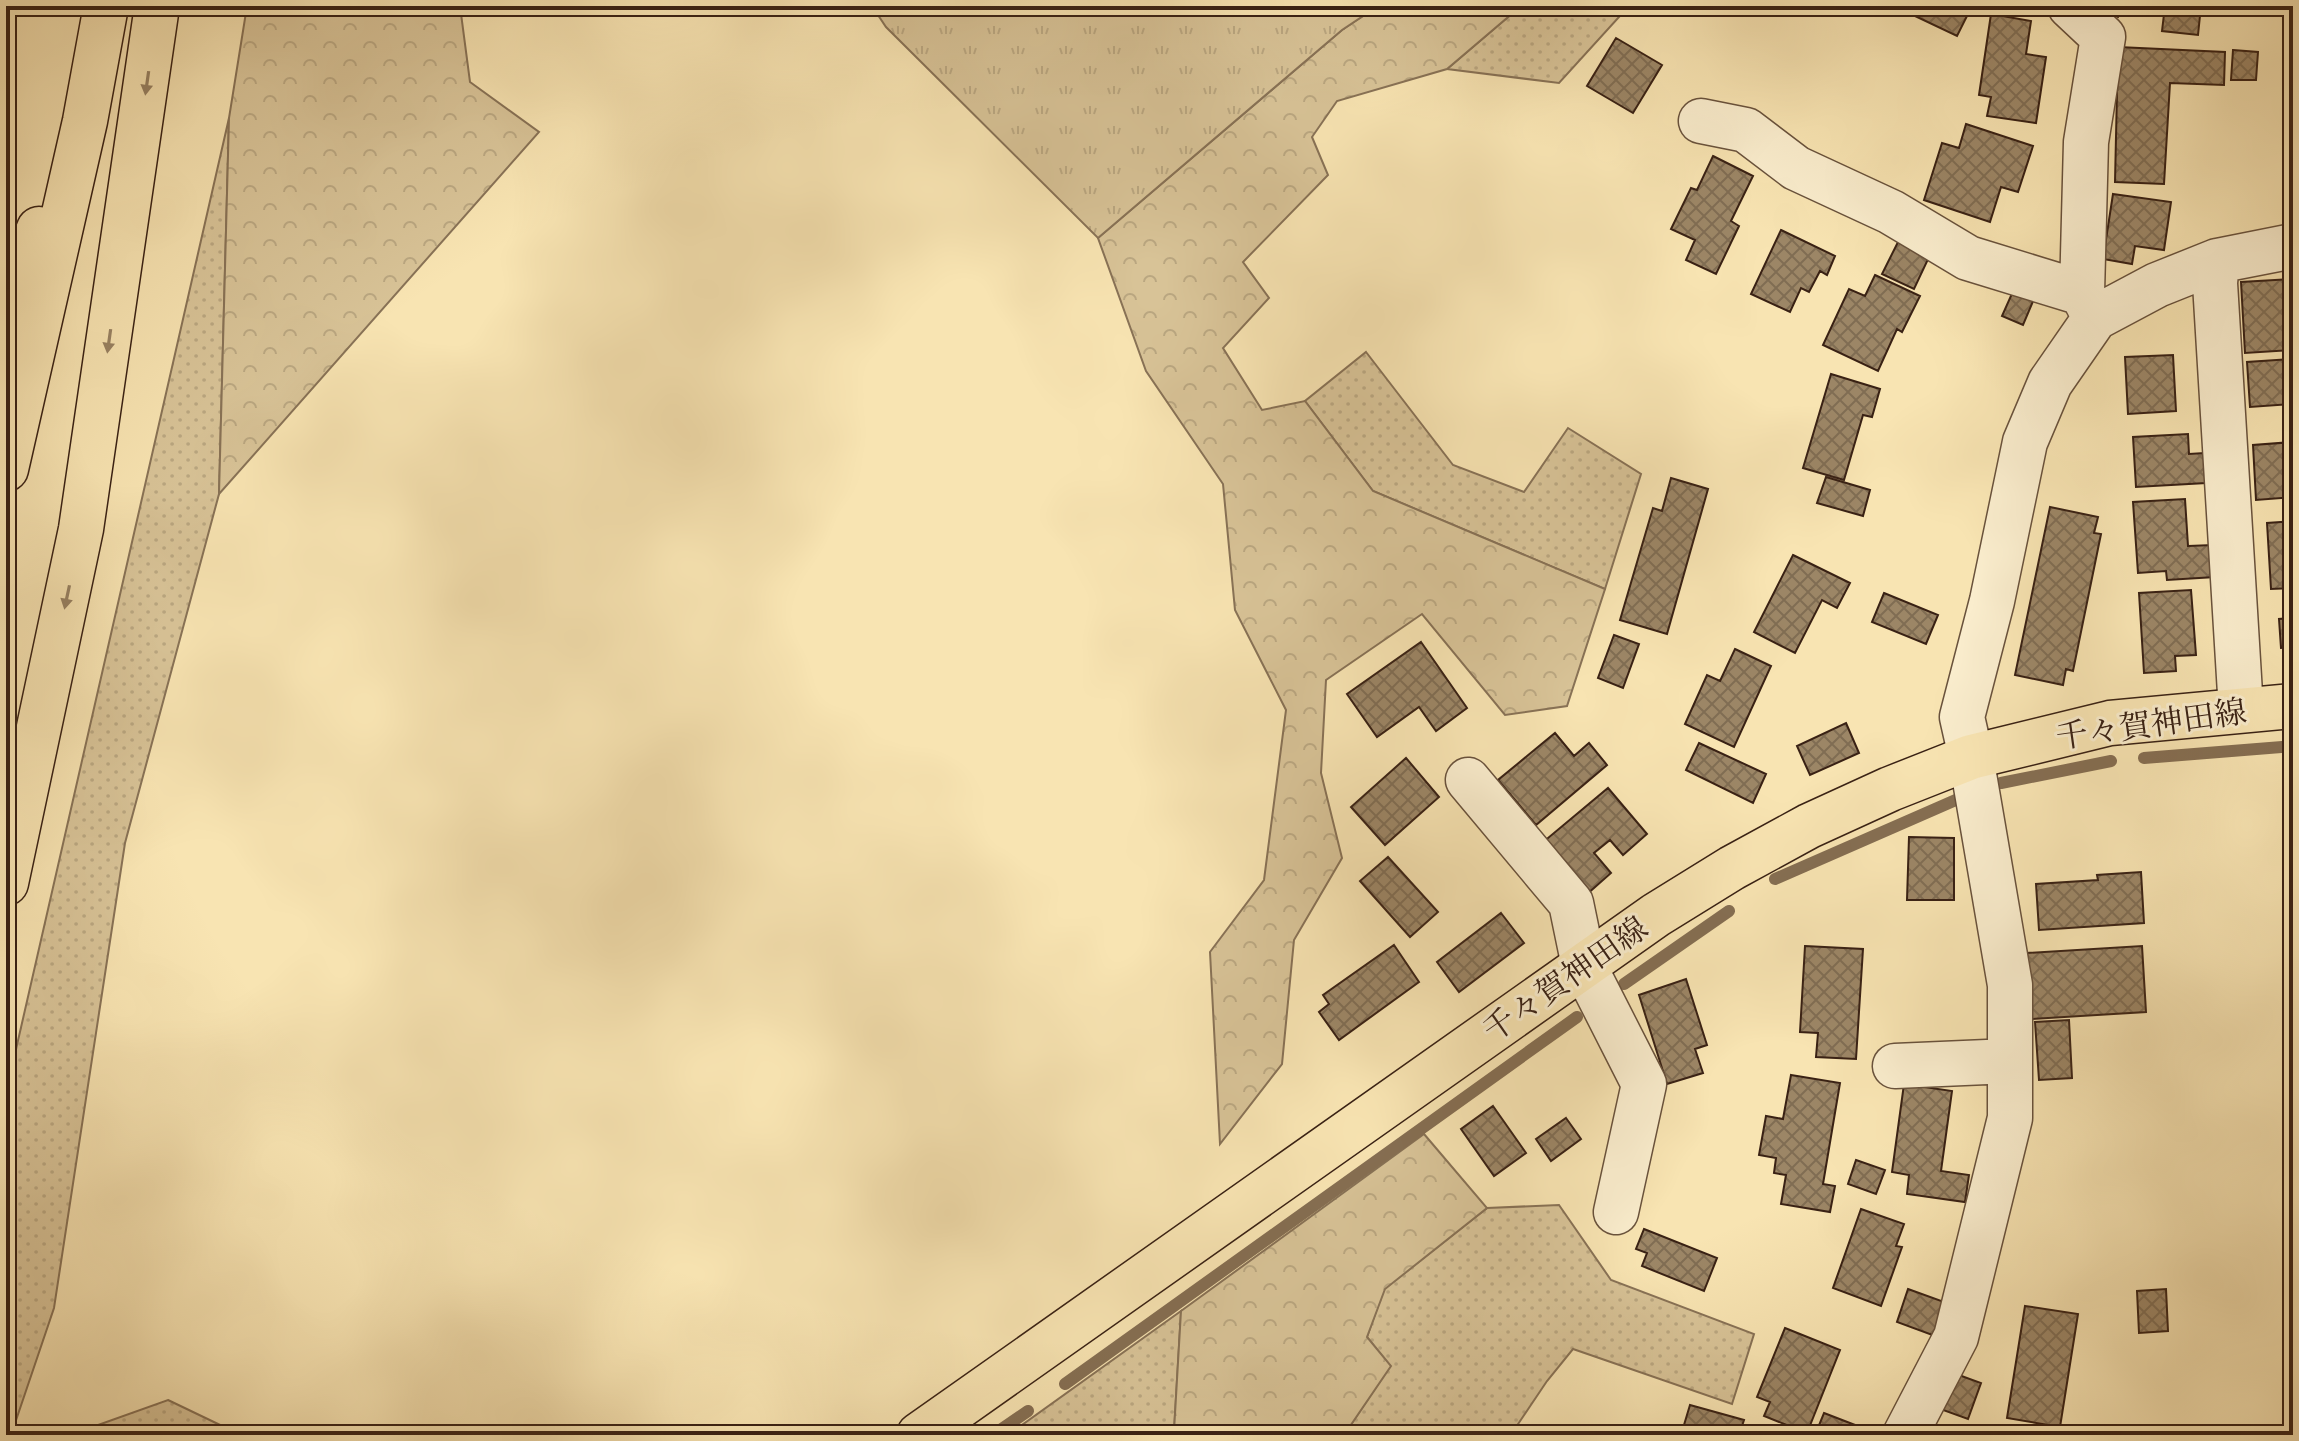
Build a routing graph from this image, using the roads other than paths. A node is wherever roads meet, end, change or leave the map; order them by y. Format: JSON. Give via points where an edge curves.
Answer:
{"nodes":[{"id":1,"x":106,"y":6,"type":"edge"},
{"id":2,"x":157,"y":6,"type":"edge"},
{"id":3,"x":2070,"y":6,"type":"edge"},
{"id":4,"x":85,"y":121,"type":"junction"},
{"id":5,"x":1701,"y":121,"type":"dead end"},
{"id":6,"x":2293,"y":246,"type":"edge"},
{"id":7,"x":2217,"y":261,"type":"junction"},
{"id":8,"x":2089,"y":306,"type":"junction"},
{"id":9,"x":6,"y":308,"type":"edge"},
{"id":10,"x":6,"y":469,"type":"edge"},
{"id":11,"x":2293,"y":706,"type":"edge"},
{"id":12,"x":2241,"y":710,"type":"junction"},
{"id":13,"x":1971,"y":757,"type":"junction"},
{"id":14,"x":1468,"y":780,"type":"dead end"},
{"id":15,"x":6,"y":883,"type":"edge"},
{"id":16,"x":1584,"y":966,"type":"junction"},
{"id":17,"x":2010,"y":1061,"type":"junction"},
{"id":18,"x":1895,"y":1066,"type":"dead end"},
{"id":19,"x":1616,"y":1212,"type":"dead end"},
{"id":20,"x":919,"y":1435,"type":"edge"},
{"id":21,"x":1905,"y":1435,"type":"edge"}],
"edges":[{"from":1,"to":4,"type":"main road"},
{"from":2,"to":15,"type":"main road","one_way":true,"via":[[81,529]]},
{"from":3,"to":8,"type":"street","via":[[2103,37],[2086,142]]},
{"from":4,"to":9,"type":"main road"},
{"from":4,"to":10,"type":"main road"},
{"from":5,"to":8,"type":"street","via":[[1746,130],[1796,168],[1891,212],[1968,258]]},
{"from":6,"to":7,"type":"street"},
{"from":7,"to":8,"type":"street"},
{"from":7,"to":12,"type":"street"},
{"from":8,"to":13,"type":"street","via":[[2025,442],[1962,717]]},
{"from":11,"to":12,"type":"main road","name":"千々賀神田線"},
{"from":12,"to":13,"type":"main road","name":"千々賀神田線","via":[[2110,723]]},
{"from":13,"to":16,"type":"main road","name":"千々賀神田線","via":[[1770,847],[1656,915]]},
{"from":13,"to":17,"type":"street","via":[[2010,985]]},
{"from":14,"to":16,"type":"street","via":[[1571,903]]},
{"from":16,"to":19,"type":"street","via":[[1644,1084]]},
{"from":16,"to":20,"type":"main road","name":"千々賀神田線"},
{"from":17,"to":18,"type":"street"},
{"from":17,"to":21,"type":"street","via":[[2010,1118],[1956,1337]]}]}
